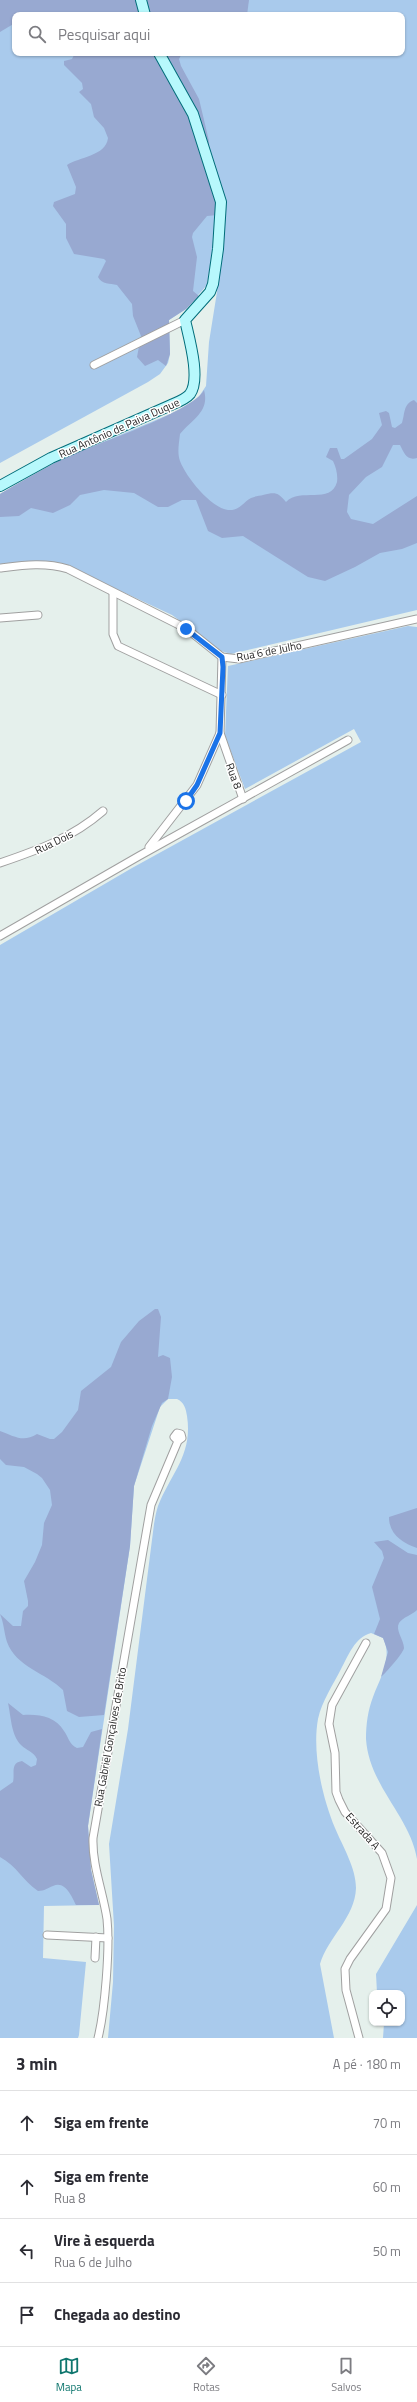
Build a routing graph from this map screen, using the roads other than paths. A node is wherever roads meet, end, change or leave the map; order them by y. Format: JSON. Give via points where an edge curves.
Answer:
{"nodes":[{"id":1,"x":141,"y":0,"type":"edge"},
{"id":2,"x":144,"y":12,"type":"edge"},
{"id":3,"x":161,"y":56,"type":"edge"},
{"id":4,"x":185,"y":320,"type":"junction"},
{"id":5,"x":94,"y":365,"type":"dead end"},
{"id":6,"x":0,"y":486,"type":"edge"},
{"id":7,"x":0,"y":568,"type":"edge"},
{"id":8,"x":113,"y":593,"type":"junction"},
{"id":9,"x":38,"y":615,"type":"dead end"},
{"id":10,"x":0,"y":618,"type":"edge"},
{"id":11,"x":417,"y":618,"type":"edge"},
{"id":12,"x":222,"y":657,"type":"junction"},
{"id":13,"x":222,"y":695,"type":"junction"},
{"id":14,"x":220,"y":733,"type":"junction"},
{"id":15,"x":348,"y":740,"type":"dead end"},
{"id":16,"x":243,"y":799,"type":"junction"},
{"id":17,"x":103,"y":811,"type":"dead end"},
{"id":18,"x":139,"y":856,"type":"junction"},
{"id":19,"x":0,"y":863,"type":"edge"},
{"id":20,"x":0,"y":936,"type":"edge"},
{"id":21,"x":178,"y":1441,"type":"dead end"},
{"id":22,"x":366,"y":1643,"type":"dead end"},
{"id":23,"x":47,"y":1935,"type":"dead end"},
{"id":24,"x":96,"y":1937,"type":"junction"},
{"id":25,"x":108,"y":1938,"type":"junction"},
{"id":26,"x":95,"y":1958,"type":"dead end"},
{"id":27,"x":98,"y":2038,"type":"edge"},
{"id":28,"x":359,"y":2038,"type":"edge"}],
"edges":[{"from":1,"to":2,"type":"street"},
{"from":3,"to":4,"type":"street","via":[[193,114],[221,202],[214,284]]},
{"from":4,"to":5,"type":"street"},
{"from":4,"to":6,"type":"street","name":"Rua Antônio de Paiva Duque","via":[[194,372],[189,395],[51,458]]},
{"from":7,"to":8,"type":"street","name":"Rua 6 de Julho","via":[[53,565],[75,572]]},
{"from":8,"to":12,"type":"street","name":"Rua 6 de Julho","via":[[186,629]]},
{"from":8,"to":13,"type":"street","via":[[113,634],[118,646]]},
{"from":9,"to":10,"type":"street"},
{"from":11,"to":12,"type":"street","name":"Rua 6 de Julho","via":[[239,659]]},
{"from":12,"to":13,"type":"street","name":"Rua 8"},
{"from":13,"to":14,"type":"street","name":"Rua 8"},
{"from":14,"to":16,"type":"street","name":"Rua 8"},
{"from":14,"to":18,"type":"street","via":[[197,785],[156,840]]},
{"from":15,"to":16,"type":"street"},
{"from":16,"to":18,"type":"street"},
{"from":17,"to":19,"type":"street","name":"Rua Dois","via":[[89,823],[52,844]]},
{"from":18,"to":20,"type":"street"},
{"from":21,"to":25,"type":"street","name":"Rua Gabriel Gonçalves de Brito","via":[[151,1505],[94,1831],[94,1857],[103,1894]]},
{"from":22,"to":28,"type":"street","name":"Estrada A","via":[[332,1705],[329,1724],[339,1800],[345,1812],[382,1853],[391,1878],[386,1909],[345,1969],[346,1990]]},
{"from":23,"to":24,"type":"street"},
{"from":24,"to":25,"type":"street"},
{"from":24,"to":26,"type":"street"},
{"from":25,"to":27,"type":"street","name":"Rua Gabriel Gonçalves de Brito"}]}
